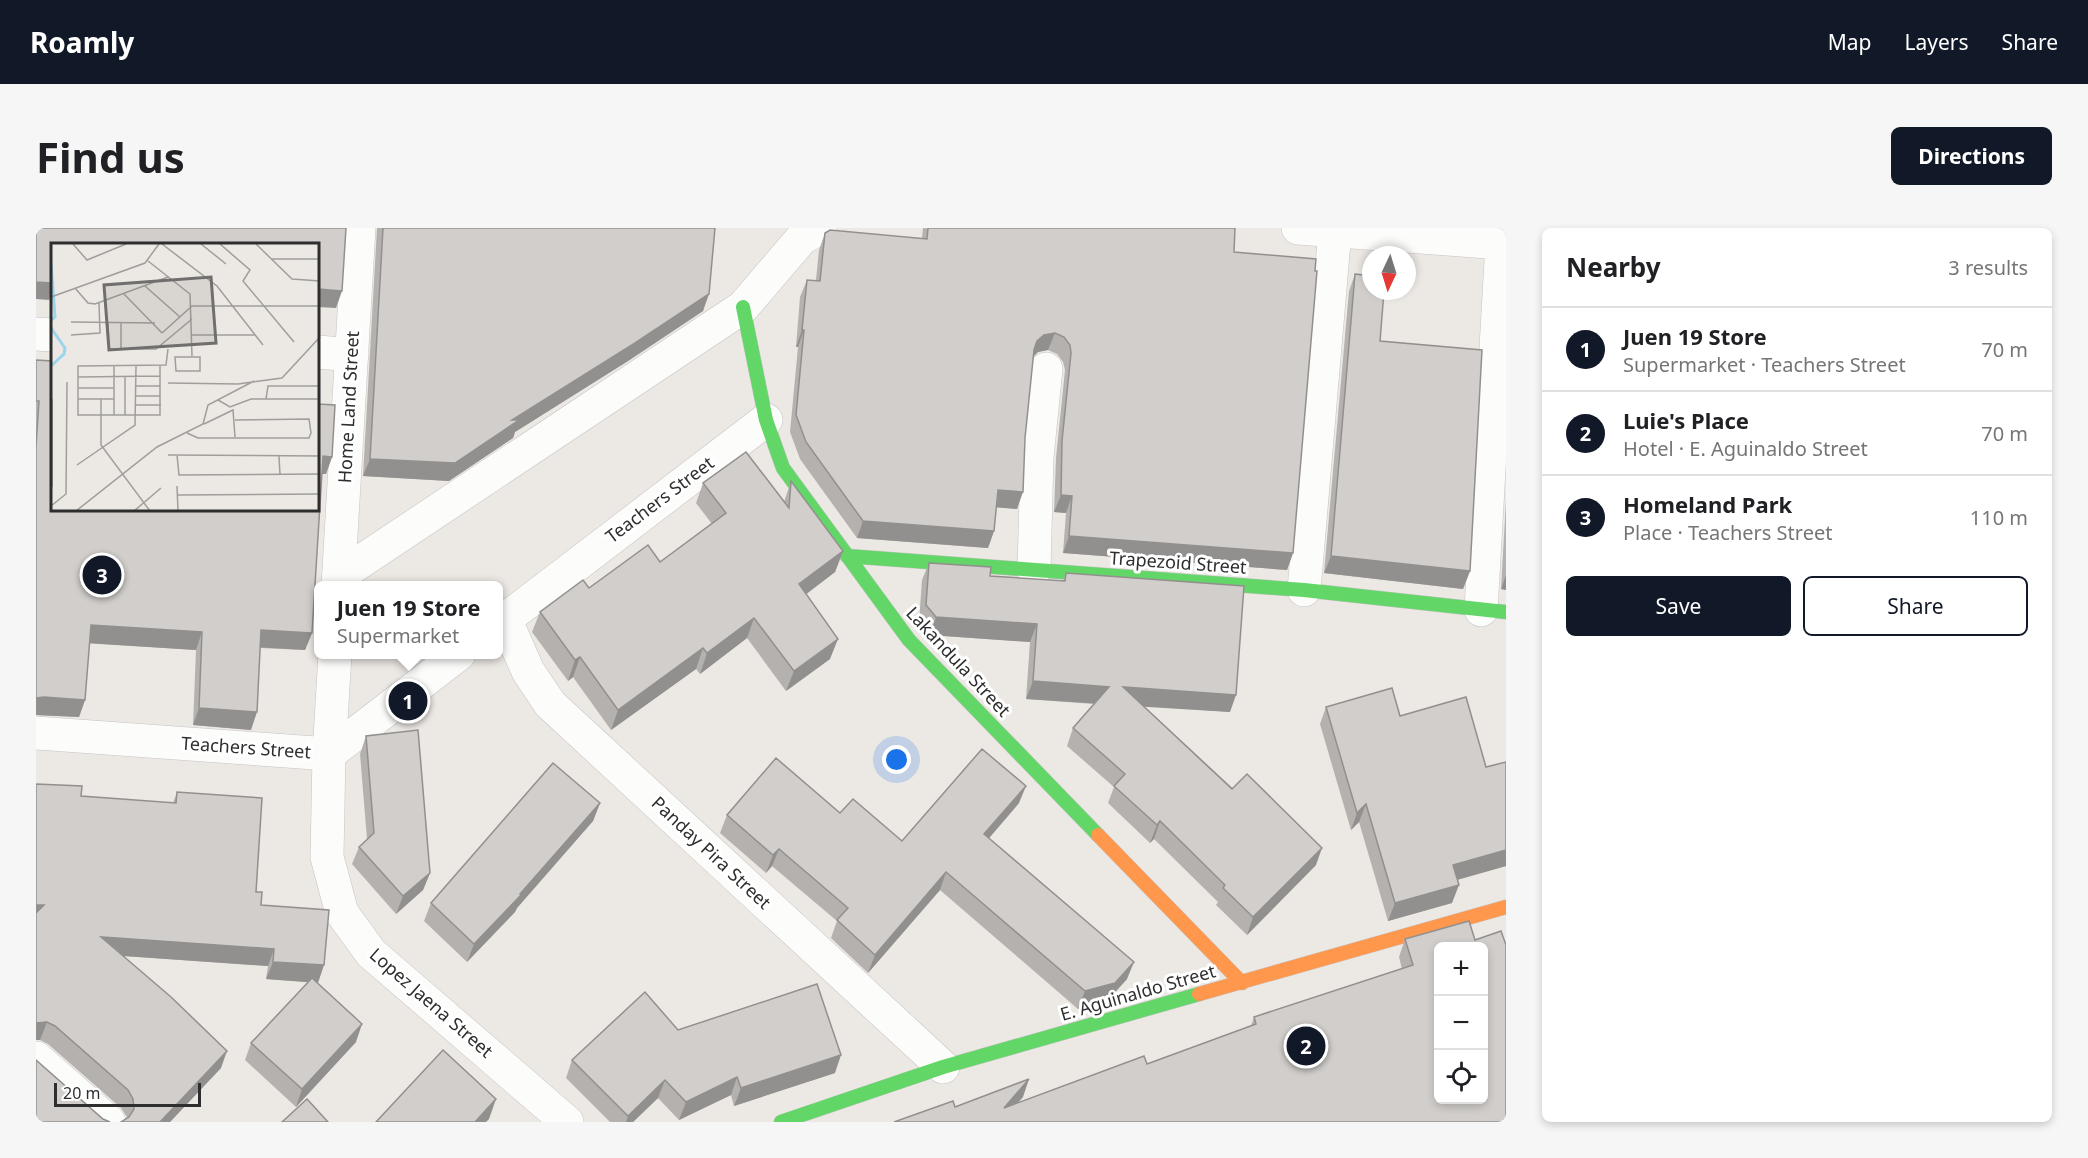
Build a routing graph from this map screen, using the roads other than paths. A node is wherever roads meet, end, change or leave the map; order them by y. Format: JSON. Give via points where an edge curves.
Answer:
{"nodes":[{"id":1,"x":359,"y":228,"type":"edge"},
{"id":2,"x":820,"y":228,"type":"edge"},
{"id":3,"x":1298,"y":228,"type":"edge"},
{"id":4,"x":1335,"y":230,"type":"junction"},
{"id":5,"x":743,"y":308,"type":"junction"},
{"id":6,"x":36,"y":334,"type":"edge"},
{"id":7,"x":51,"y":335,"type":"edge"},
{"id":8,"x":320,"y":352,"type":"edge"},
{"id":9,"x":352,"y":355,"type":"junction"},
{"id":10,"x":1046,"y":369,"type":"dead end"},
{"id":11,"x":766,"y":420,"type":"junction"},
{"id":12,"x":847,"y":556,"type":"junction"},
{"id":13,"x":1034,"y":570,"type":"junction"},
{"id":14,"x":339,"y":581,"type":"edge"},
{"id":15,"x":1304,"y":590,"type":"junction"},
{"id":16,"x":1493,"y":611,"type":"edge"},
{"id":17,"x":503,"y":620,"type":"edge"},
{"id":18,"x":503,"y":626,"type":"edge"},
{"id":19,"x":335,"y":659,"type":"edge"},
{"id":20,"x":452,"y":659,"type":"edge"},
{"id":21,"x":36,"y":733,"type":"edge"},
{"id":22,"x":329,"y":754,"type":"junction"},
{"id":23,"x":1506,"y":907,"type":"edge"},
{"id":24,"x":1242,"y":982,"type":"junction"},
{"id":25,"x":36,"y":1058,"type":"edge"},
{"id":26,"x":943,"y":1067,"type":"junction"},
{"id":27,"x":109,"y":1122,"type":"edge"},
{"id":28,"x":567,"y":1122,"type":"edge"},
{"id":29,"x":781,"y":1122,"type":"edge"}],
"edges":[{"from":1,"to":9,"type":"street","name":"Home Land Street"},
{"from":2,"to":5,"type":"street","via":[[802,238]]},
{"from":3,"to":4,"type":"street"},
{"from":4,"to":15,"type":"street"},
{"from":4,"to":16,"type":"street","via":[[1503,243]]},
{"from":5,"to":11,"type":"street","name":"Lakandula Street"},
{"from":5,"to":14,"type":"street"},
{"from":6,"to":7,"type":"street"},
{"from":8,"to":9,"type":"street"},
{"from":9,"to":14,"type":"street","name":"Home Land Street"},
{"from":10,"to":13,"type":"street","via":[[1037,457]]},
{"from":11,"to":12,"type":"street","name":"Lakandula Street","via":[[783,468]]},
{"from":11,"to":17,"type":"street","name":"Teachers Street"},
{"from":12,"to":13,"type":"street","name":"Trapezoid Street"},
{"from":12,"to":24,"type":"street","name":"Lakandula Street","via":[[909,640]]},
{"from":13,"to":15,"type":"street","name":"Trapezoid Street"},
{"from":15,"to":16,"type":"street","name":"Trapezoid Street"},
{"from":18,"to":26,"type":"street","name":"Panday Pira Street","via":[[550,704]]},
{"from":19,"to":22,"type":"street"},
{"from":20,"to":22,"type":"street","name":"Teachers Street"},
{"from":21,"to":22,"type":"street","name":"Teachers Street"},
{"from":22,"to":28,"type":"street","name":"Lopez Jaena Street","via":[[327,857],[342,913],[371,953]]},
{"from":23,"to":24,"type":"street","name":"E. Aguinaldo Street"},
{"from":24,"to":26,"type":"street","name":"E. Aguinaldo Street"},
{"from":25,"to":27,"type":"street"},
{"from":26,"to":29,"type":"street","name":"E. Aguinaldo Street"}]}
